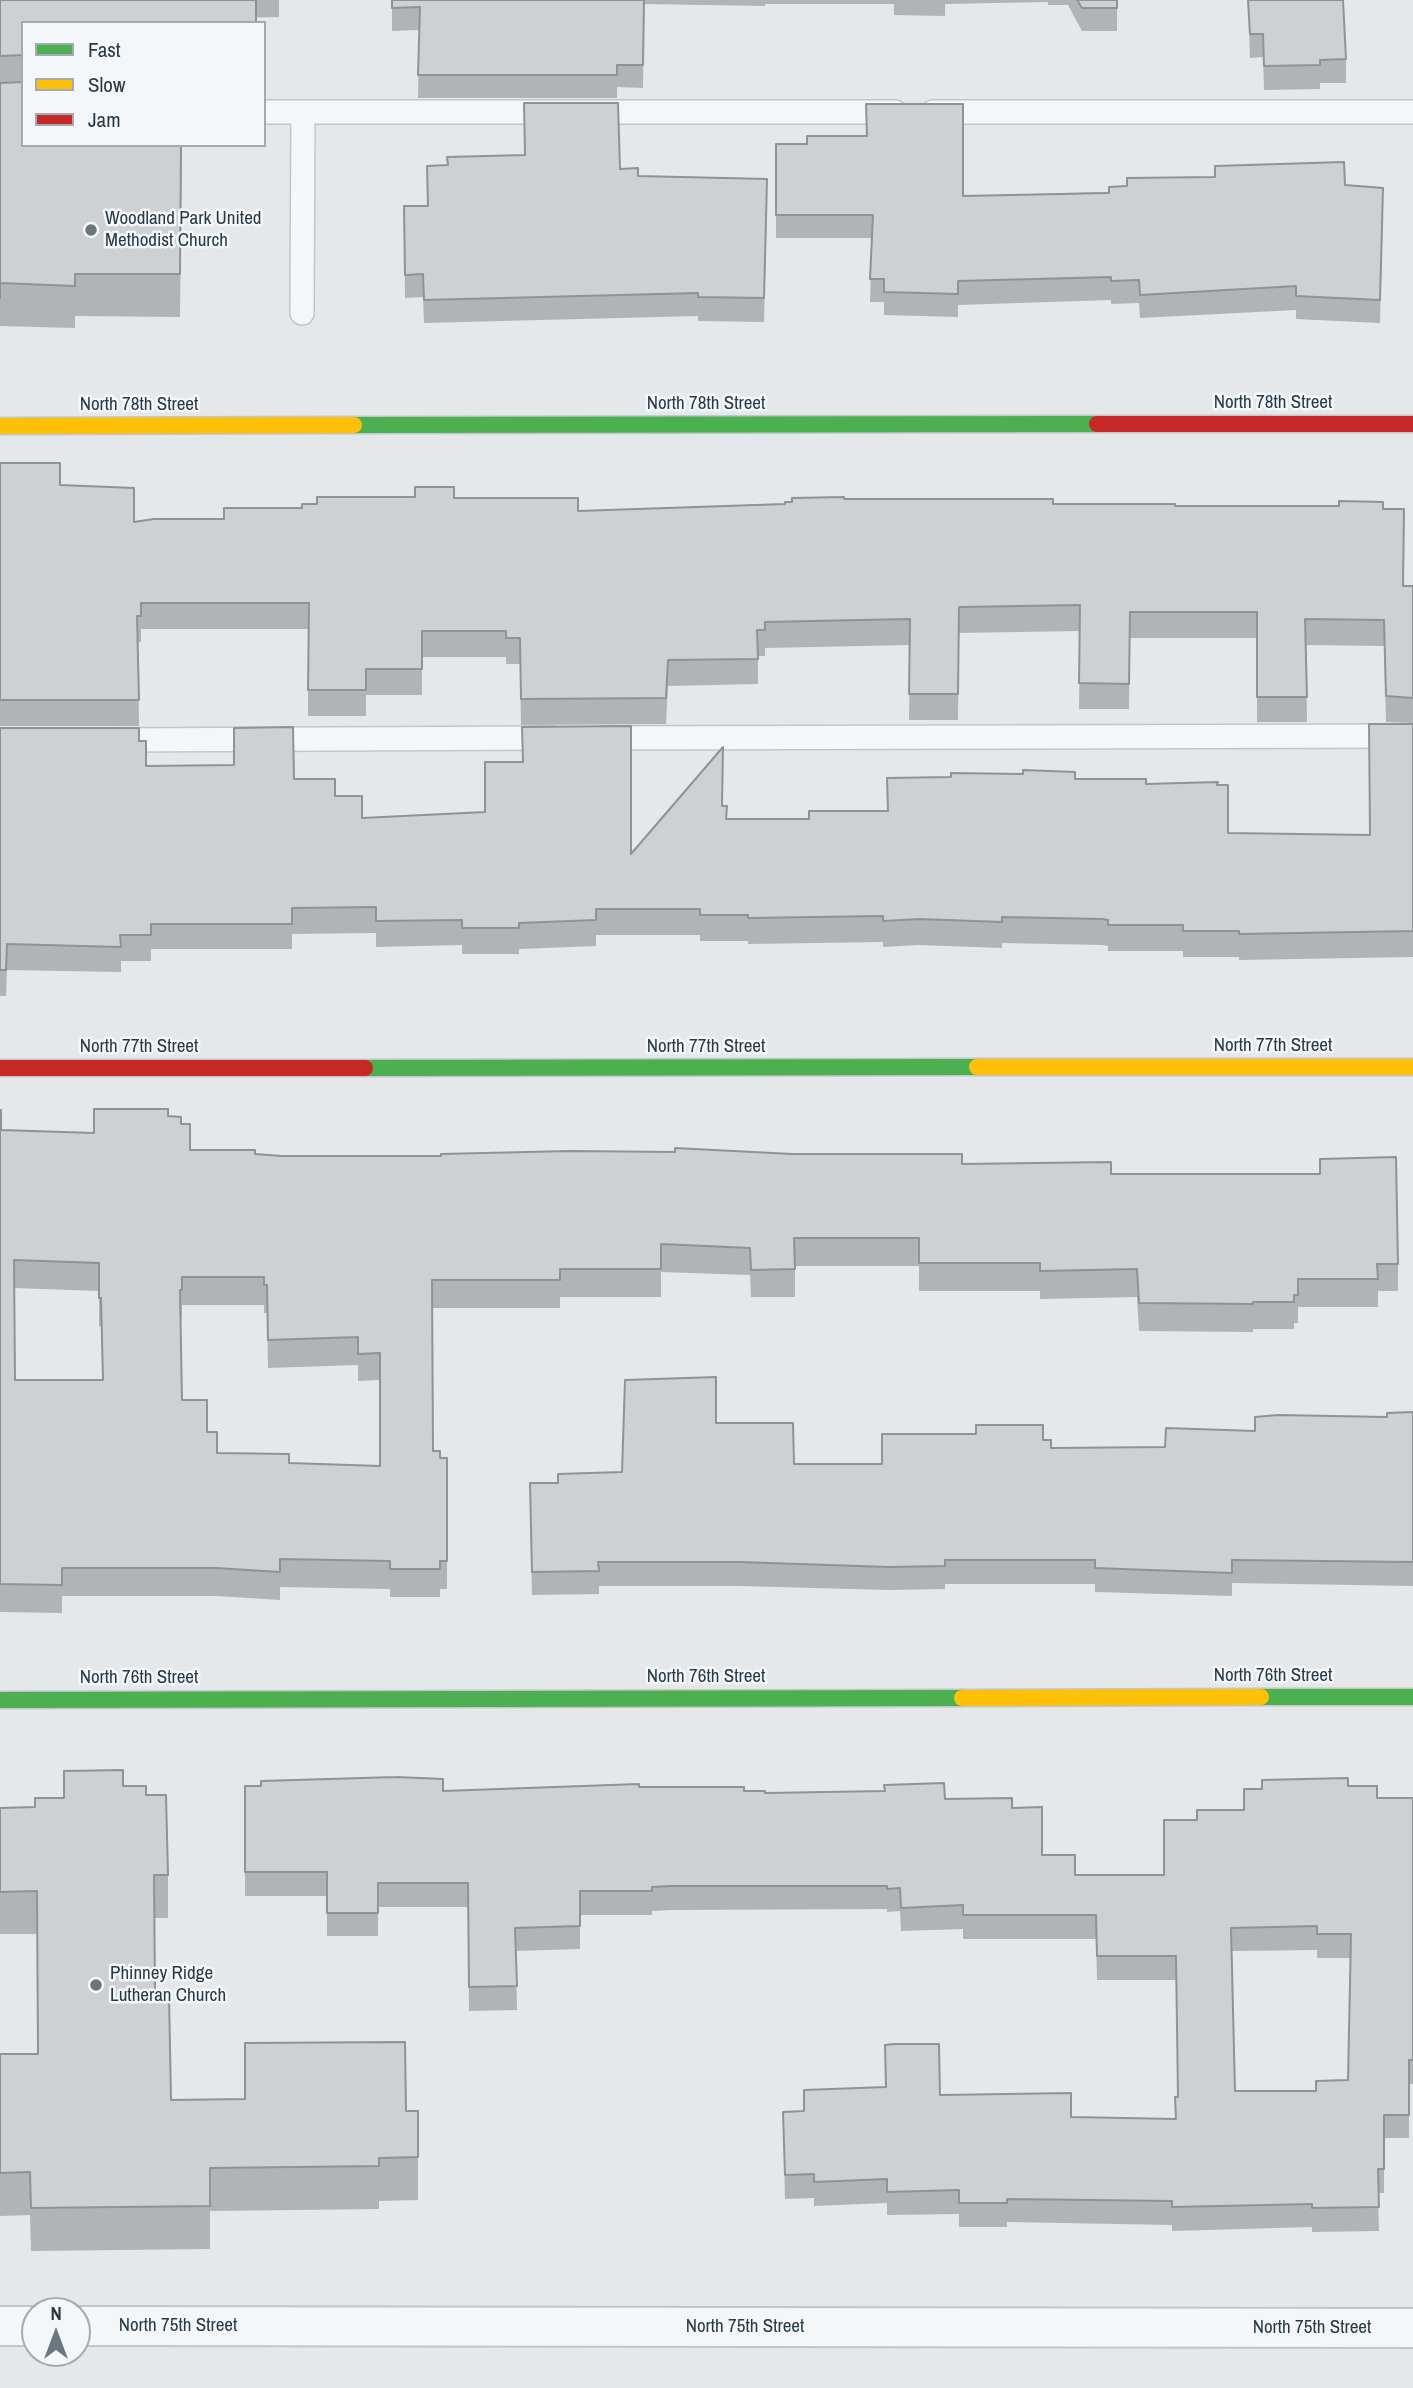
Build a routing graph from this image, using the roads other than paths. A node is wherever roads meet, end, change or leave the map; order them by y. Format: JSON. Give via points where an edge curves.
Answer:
{"nodes":[{"id":1,"x":266,"y":112,"type":"edge"},
{"id":2,"x":303,"y":112,"type":"junction"},
{"id":3,"x":1413,"y":112,"type":"edge"},
{"id":4,"x":302,"y":313,"type":"dead end"},
{"id":5,"x":1413,"y":424,"type":"edge"},
{"id":6,"x":0,"y":426,"type":"edge"},
{"id":7,"x":1413,"y":736,"type":"edge"},
{"id":8,"x":84,"y":740,"type":"edge"},
{"id":9,"x":1413,"y":1067,"type":"edge"},
{"id":10,"x":0,"y":1068,"type":"edge"},
{"id":11,"x":1413,"y":1697,"type":"edge"},
{"id":12,"x":0,"y":1700,"type":"edge"},
{"id":13,"x":0,"y":2326,"type":"edge"},
{"id":14,"x":21,"y":2326,"type":"edge"},
{"id":15,"x":91,"y":2326,"type":"edge"},
{"id":16,"x":1413,"y":2328,"type":"edge"}],
"edges":[{"from":1,"to":2,"type":"lane"},
{"from":2,"to":3,"type":"lane"},
{"from":2,"to":4,"type":"lane"},
{"from":5,"to":6,"type":"street","name":"North 78th Street"},
{"from":7,"to":8,"type":"lane"},
{"from":9,"to":10,"type":"street","name":"North 77th Street"},
{"from":11,"to":12,"type":"street","name":"North 76th Street"},
{"from":13,"to":14,"type":"street"},
{"from":15,"to":16,"type":"street","name":"North 75th Street"}]}
